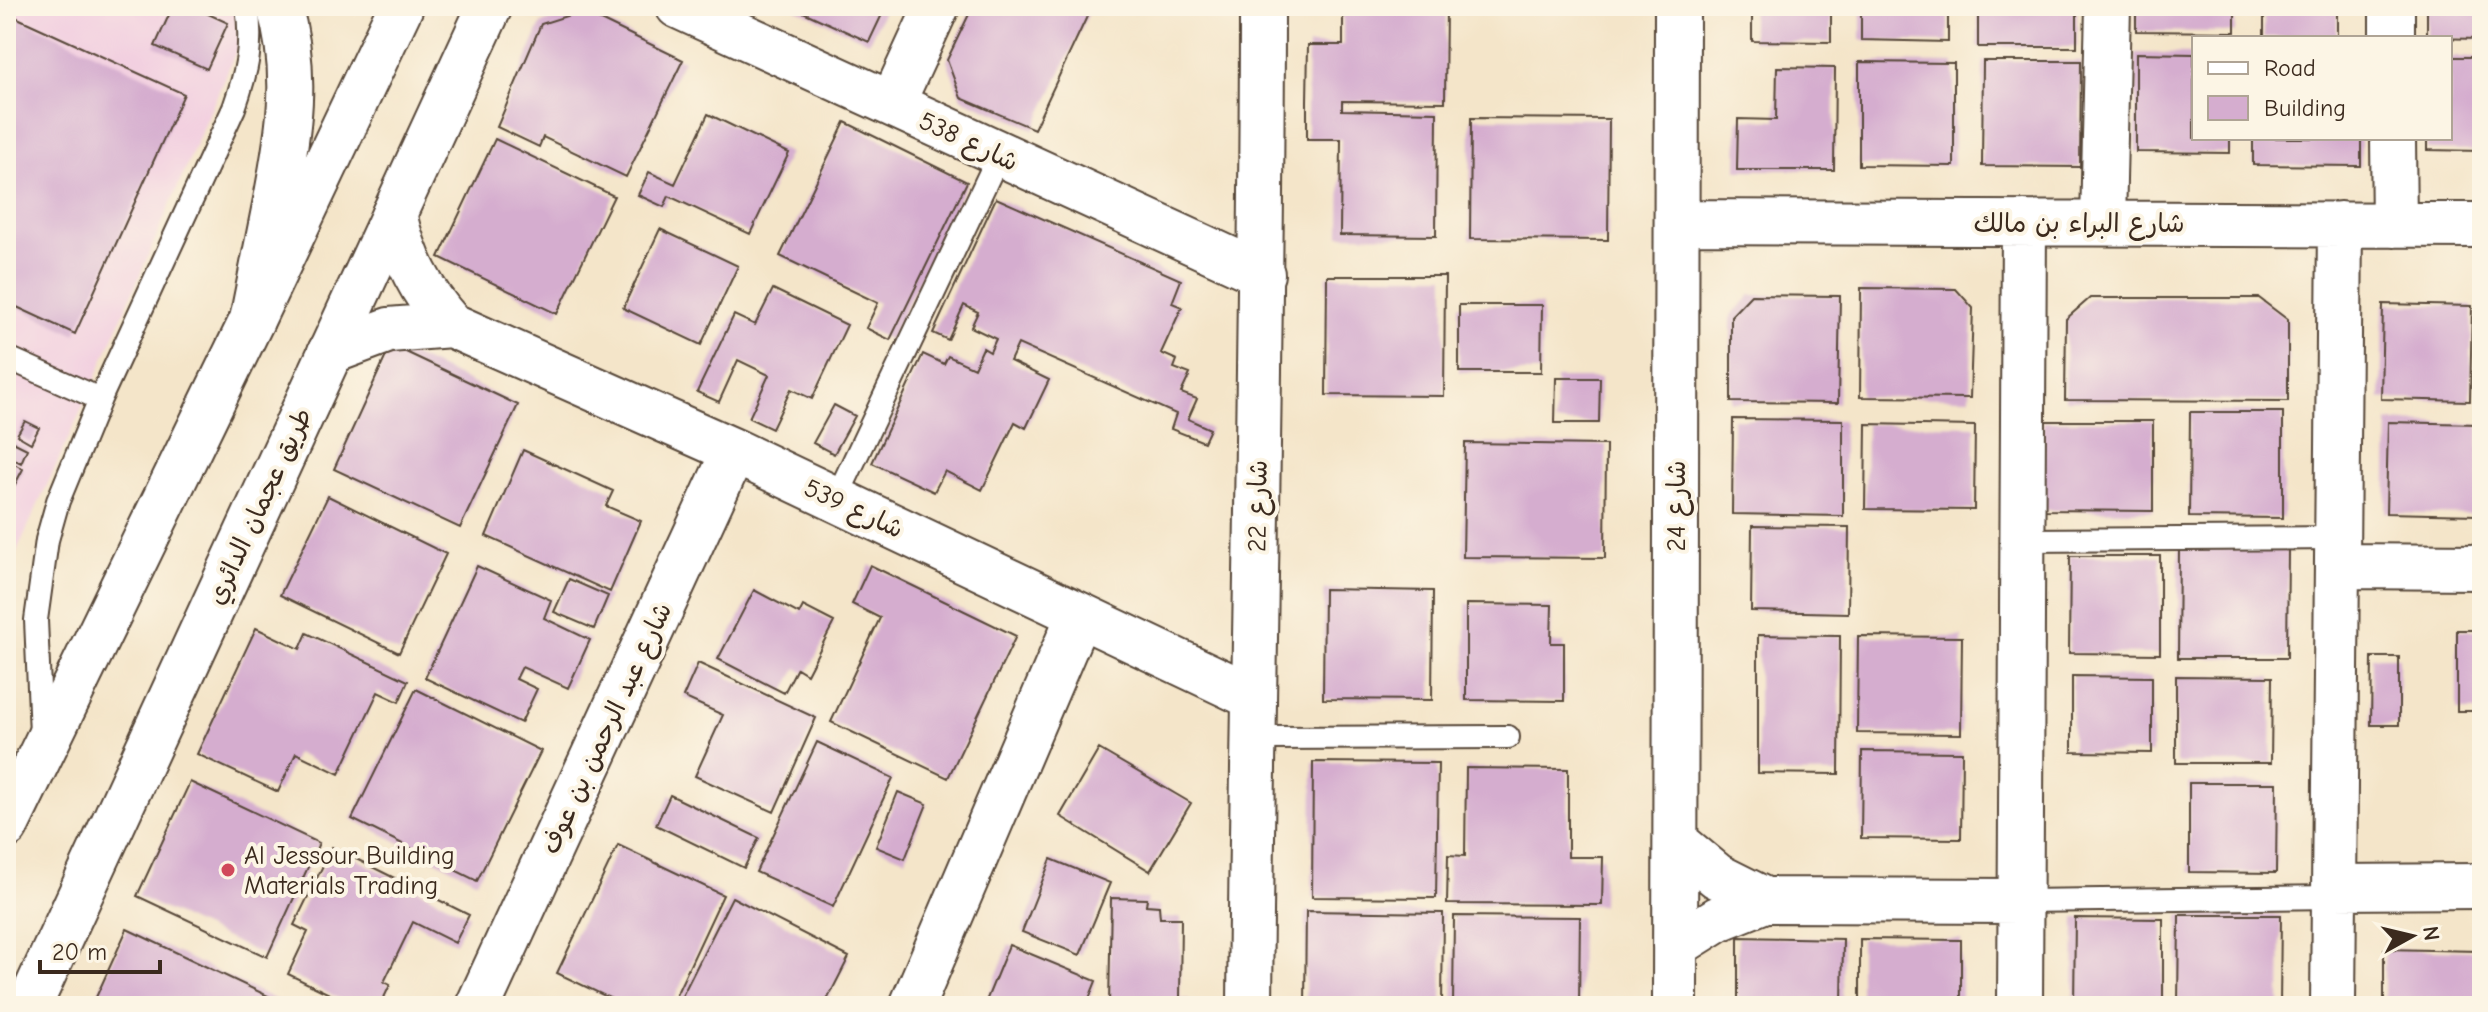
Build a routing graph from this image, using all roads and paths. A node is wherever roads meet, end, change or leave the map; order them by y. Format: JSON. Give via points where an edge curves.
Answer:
{"nodes":[{"id":1,"x":247,"y":6,"type":"edge"},
{"id":2,"x":279,"y":6,"type":"edge"},
{"id":3,"x":401,"y":6,"type":"edge"},
{"id":4,"x":490,"y":6,"type":"edge"},
{"id":5,"x":678,"y":6,"type":"edge"},
{"id":6,"x":937,"y":6,"type":"edge"},
{"id":7,"x":1262,"y":6,"type":"edge"},
{"id":8,"x":1677,"y":6,"type":"edge"},
{"id":9,"x":2108,"y":6,"type":"edge"},
{"id":10,"x":2392,"y":6,"type":"edge"},
{"id":11,"x":2392,"y":36,"type":"edge"},
{"id":12,"x":892,"y":104,"type":"junction"},
{"id":13,"x":2393,"y":140,"type":"edge"},
{"id":14,"x":999,"y":155,"type":"junction"},
{"id":15,"x":394,"y":214,"type":"junction"},
{"id":16,"x":1677,"y":222,"type":"junction"},
{"id":17,"x":2024,"y":223,"type":"junction"},
{"id":18,"x":2103,"y":223,"type":"junction"},
{"id":19,"x":2340,"y":224,"type":"junction"},
{"id":20,"x":2394,"y":225,"type":"junction"},
{"id":21,"x":2482,"y":225,"type":"edge"},
{"id":22,"x":1262,"y":274,"type":"junction"},
{"id":23,"x":252,"y":320,"type":"junction"},
{"id":24,"x":451,"y":325,"type":"junction"},
{"id":25,"x":330,"y":352,"type":"junction"},
{"id":26,"x":6,"y":357,"type":"edge"},
{"id":27,"x":100,"y":399,"type":"junction"},
{"id":28,"x":734,"y":451,"type":"junction"},
{"id":29,"x":836,"y":499,"type":"junction"},
{"id":30,"x":2023,"y":540,"type":"junction"},
{"id":31,"x":2337,"y":552,"type":"junction"},
{"id":32,"x":2482,"y":567,"type":"edge"},
{"id":33,"x":1079,"y":615,"type":"junction"},
{"id":34,"x":1252,"y":718,"type":"junction"},
{"id":35,"x":1508,"y":737,"type":"dead end"},
{"id":36,"x":42,"y":749,"type":"junction"},
{"id":37,"x":6,"y":826,"type":"edge"},
{"id":38,"x":1676,"y":842,"type":"junction"},
{"id":39,"x":2482,"y":886,"type":"edge"},
{"id":40,"x":2334,"y":892,"type":"junction"},
{"id":41,"x":1765,"y":900,"type":"junction"},
{"id":42,"x":2021,"y":901,"type":"junction"},
{"id":43,"x":1675,"y":946,"type":"junction"},
{"id":44,"x":29,"y":1006,"type":"edge"},
{"id":45,"x":478,"y":1006,"type":"edge"},
{"id":46,"x":912,"y":1006,"type":"edge"},
{"id":47,"x":1250,"y":1006,"type":"edge"},
{"id":48,"x":1675,"y":1006,"type":"edge"},
{"id":49,"x":2020,"y":1006,"type":"edge"},
{"id":50,"x":2333,"y":1006,"type":"edge"}],
"edges":[{"from":1,"to":27,"type":"lane","via":[[252,35],[247,73],[234,108]]},
{"from":2,"to":23,"type":"main road","via":[[290,53],[292,97]]},
{"from":3,"to":23,"type":"main road"},
{"from":4,"to":15,"type":"main road","name":"طريق عجمان الدائري"},
{"from":5,"to":12,"type":"main road","name":"شارع 538"},
{"from":6,"to":12,"type":"main road"},
{"from":7,"to":22,"type":"main road","name":"شارع 22"},
{"from":8,"to":16,"type":"main road","name":"شارع 24"},
{"from":9,"to":18,"type":"main road"},
{"from":10,"to":11,"type":"main road"},
{"from":12,"to":14,"type":"main road","name":"شارع 538"},
{"from":13,"to":20,"type":"main road"},
{"from":14,"to":22,"type":"main road","name":"شارع 538"},
{"from":14,"to":29,"type":"lane"},
{"from":15,"to":24,"type":"main road","name":"شارع 539","via":[[408,263]]},
{"from":15,"to":25,"type":"main road","name":"طريق عجمان الدائري"},
{"from":16,"to":17,"type":"main road","name":"شارع البراء بن مالك"},
{"from":16,"to":38,"type":"main road","name":"شارع 24"},
{"from":17,"to":18,"type":"main road","name":"شارع البراء بن مالك"},
{"from":17,"to":30,"type":"main road"},
{"from":18,"to":19,"type":"main road","name":"شارع البراء بن مالك"},
{"from":19,"to":20,"type":"main road","name":"شارع البراء بن مالك"},
{"from":19,"to":31,"type":"main road"},
{"from":20,"to":21,"type":"main road","name":"شارع البراء بن مالك"},
{"from":22,"to":34,"type":"main road","name":"شارع 22"},
{"from":23,"to":36,"type":"main road"},
{"from":24,"to":25,"type":"main road","name":"شارع 539","via":[[389,330]]},
{"from":24,"to":28,"type":"main road","name":"شارع 539"},
{"from":25,"to":44,"type":"main road","name":"طريق عجمان الدائري"},
{"from":26,"to":27,"type":"lane"},
{"from":27,"to":36,"type":"lane","via":[[58,501],[40,580],[36,620]]},
{"from":28,"to":29,"type":"main road","name":"شارع 539"},
{"from":28,"to":45,"type":"main road","name":"شارع عبد الرحمن بن عوف"},
{"from":29,"to":33,"type":"main road","name":"شارع 539"},
{"from":30,"to":31,"type":"lane"},
{"from":30,"to":42,"type":"main road"},
{"from":31,"to":32,"type":"main road"},
{"from":31,"to":40,"type":"main road"},
{"from":33,"to":34,"type":"main road","name":"شارع 539"},
{"from":33,"to":46,"type":"main road"},
{"from":34,"to":35,"type":"lane"},
{"from":34,"to":47,"type":"main road","name":"شارع 22"},
{"from":36,"to":37,"type":"main road"},
{"from":38,"to":41,"type":"main road","via":[[1717,876]]},
{"from":38,"to":43,"type":"main road","name":"شارع 24"},
{"from":39,"to":40,"type":"main road"},
{"from":40,"to":42,"type":"lane"},
{"from":40,"to":50,"type":"main road"},
{"from":41,"to":42,"type":"main road"},
{"from":41,"to":43,"type":"main road","via":[[1718,919]]},
{"from":42,"to":49,"type":"main road"},
{"from":43,"to":48,"type":"main road","name":"شارع 24"}]}
